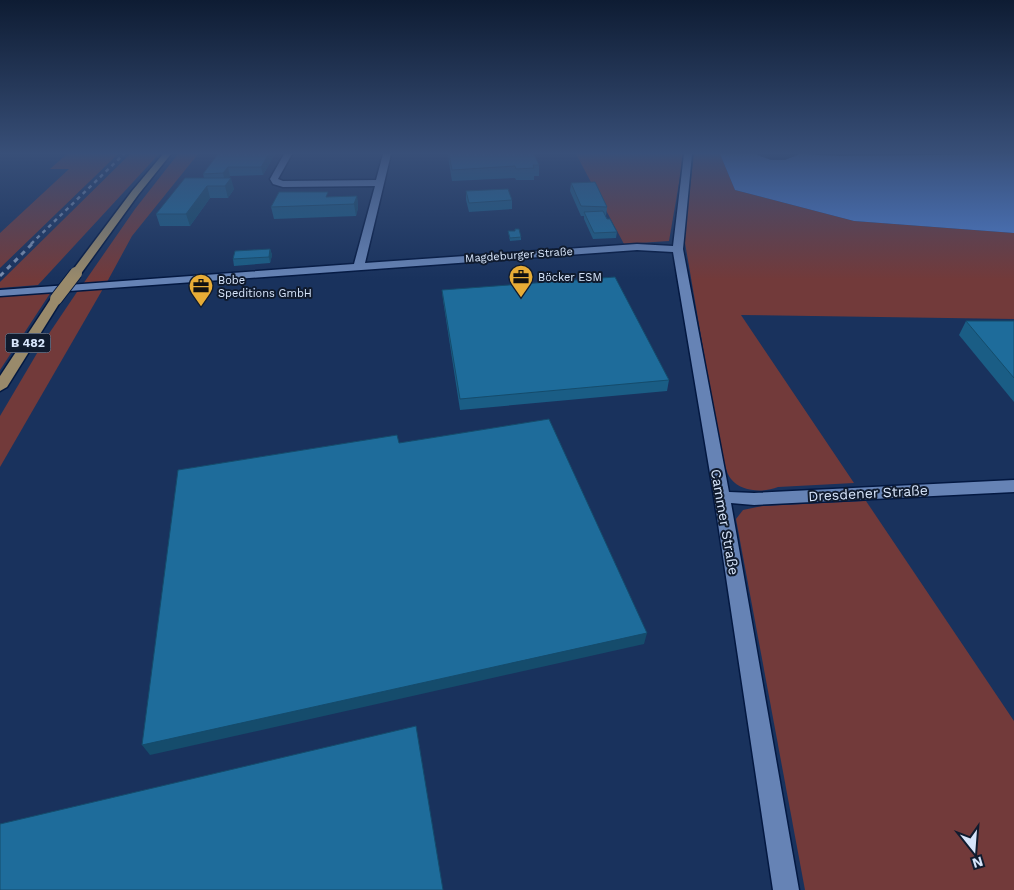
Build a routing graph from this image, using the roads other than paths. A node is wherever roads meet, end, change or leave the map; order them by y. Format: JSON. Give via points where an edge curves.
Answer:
{"nodes":[{"id":1,"x":133,"y":196,"type":"edge"},
{"id":2,"x":376,"y":196,"type":"edge"},
{"id":3,"x":684,"y":196,"type":"edge"},
{"id":4,"x":678,"y":249,"type":"junction"},
{"id":5,"x":360,"y":266,"type":"junction"},
{"id":6,"x":0,"y":293,"type":"edge"},
{"id":7,"x":0,"y":387,"type":"edge"},
{"id":8,"x":1014,"y":486,"type":"edge"},
{"id":9,"x":722,"y":497,"type":"junction"},
{"id":10,"x":786,"y":890,"type":"edge"}],
"edges":[{"from":1,"to":7,"type":"main road","number":"B 482","bridge":true,"via":[[56,299]]},
{"from":2,"to":5,"type":"street"},
{"from":3,"to":4,"type":"street","name":"Cammer Straße"},
{"from":4,"to":5,"type":"street","name":"Magdeburger Straße","via":[[637,247]]},
{"from":4,"to":9,"type":"street","name":"Cammer Straße"},
{"from":5,"to":6,"type":"street","name":"Magdeburger Straße"},
{"from":8,"to":9,"type":"street","name":"Dresdener Straße","via":[[754,499]]},
{"from":9,"to":10,"type":"street","name":"Cammer Straße"}]}
